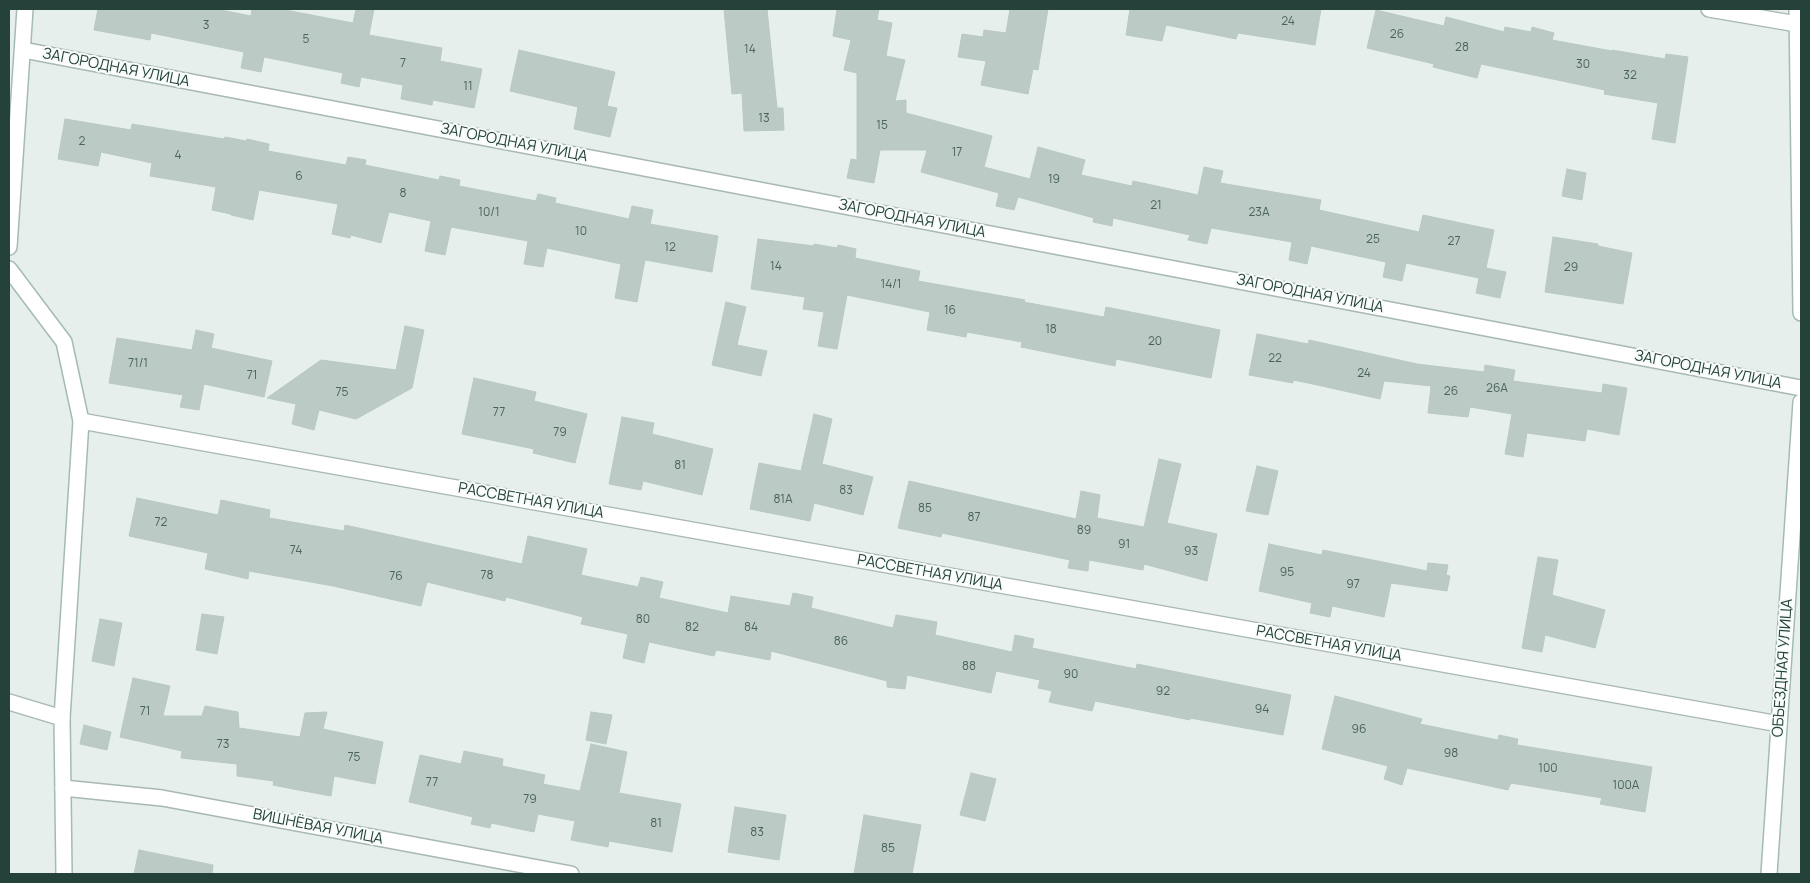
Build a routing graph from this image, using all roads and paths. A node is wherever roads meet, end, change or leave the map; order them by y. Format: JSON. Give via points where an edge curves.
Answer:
{"nodes":[{"id":1,"x":25,"y":9,"type":"edge"},
{"id":2,"x":1710,"y":9,"type":"edge"},
{"id":3,"x":1797,"y":16,"type":"edge"},
{"id":4,"x":23,"y":50,"type":"junction"},
{"id":5,"x":9,"y":247,"type":"edge"},
{"id":6,"x":9,"y":269,"type":"edge"},
{"id":7,"x":1801,"y":312,"type":"edge"},
{"id":8,"x":1801,"y":388,"type":"edge"},
{"id":9,"x":1801,"y":402,"type":"edge"},
{"id":10,"x":81,"y":421,"type":"junction"},
{"id":11,"x":9,"y":702,"type":"edge"},
{"id":12,"x":62,"y":718,"type":"junction"},
{"id":13,"x":1779,"y":724,"type":"junction"},
{"id":14,"x":63,"y":788,"type":"junction"},
{"id":15,"x":64,"y":874,"type":"edge"},
{"id":16,"x":571,"y":874,"type":"edge"},
{"id":17,"x":1769,"y":874,"type":"edge"}],
"edges":[{"from":1,"to":4,"type":"street"},
{"from":2,"to":3,"type":"street"},
{"from":3,"to":7,"type":"street"},
{"from":4,"to":5,"type":"street"},
{"from":4,"to":8,"type":"street","name":"ЗАГОРОДНАЯ УЛИЦА"},
{"from":6,"to":10,"type":"street","via":[[64,342]]},
{"from":9,"to":13,"type":"street","name":"ОБЪЕЗДНАЯ УЛИЦА"},
{"from":10,"to":12,"type":"street"},
{"from":10,"to":13,"type":"street","name":"РАССВЕТНАЯ УЛИЦА"},
{"from":11,"to":12,"type":"street"},
{"from":12,"to":14,"type":"street"},
{"from":13,"to":17,"type":"street","name":"ОБЪЕЗДНАЯ УЛИЦА"},
{"from":14,"to":15,"type":"street"},
{"from":14,"to":16,"type":"street","name":"ВИШНЁВАЯ УЛИЦА","via":[[162,798]]}]}
